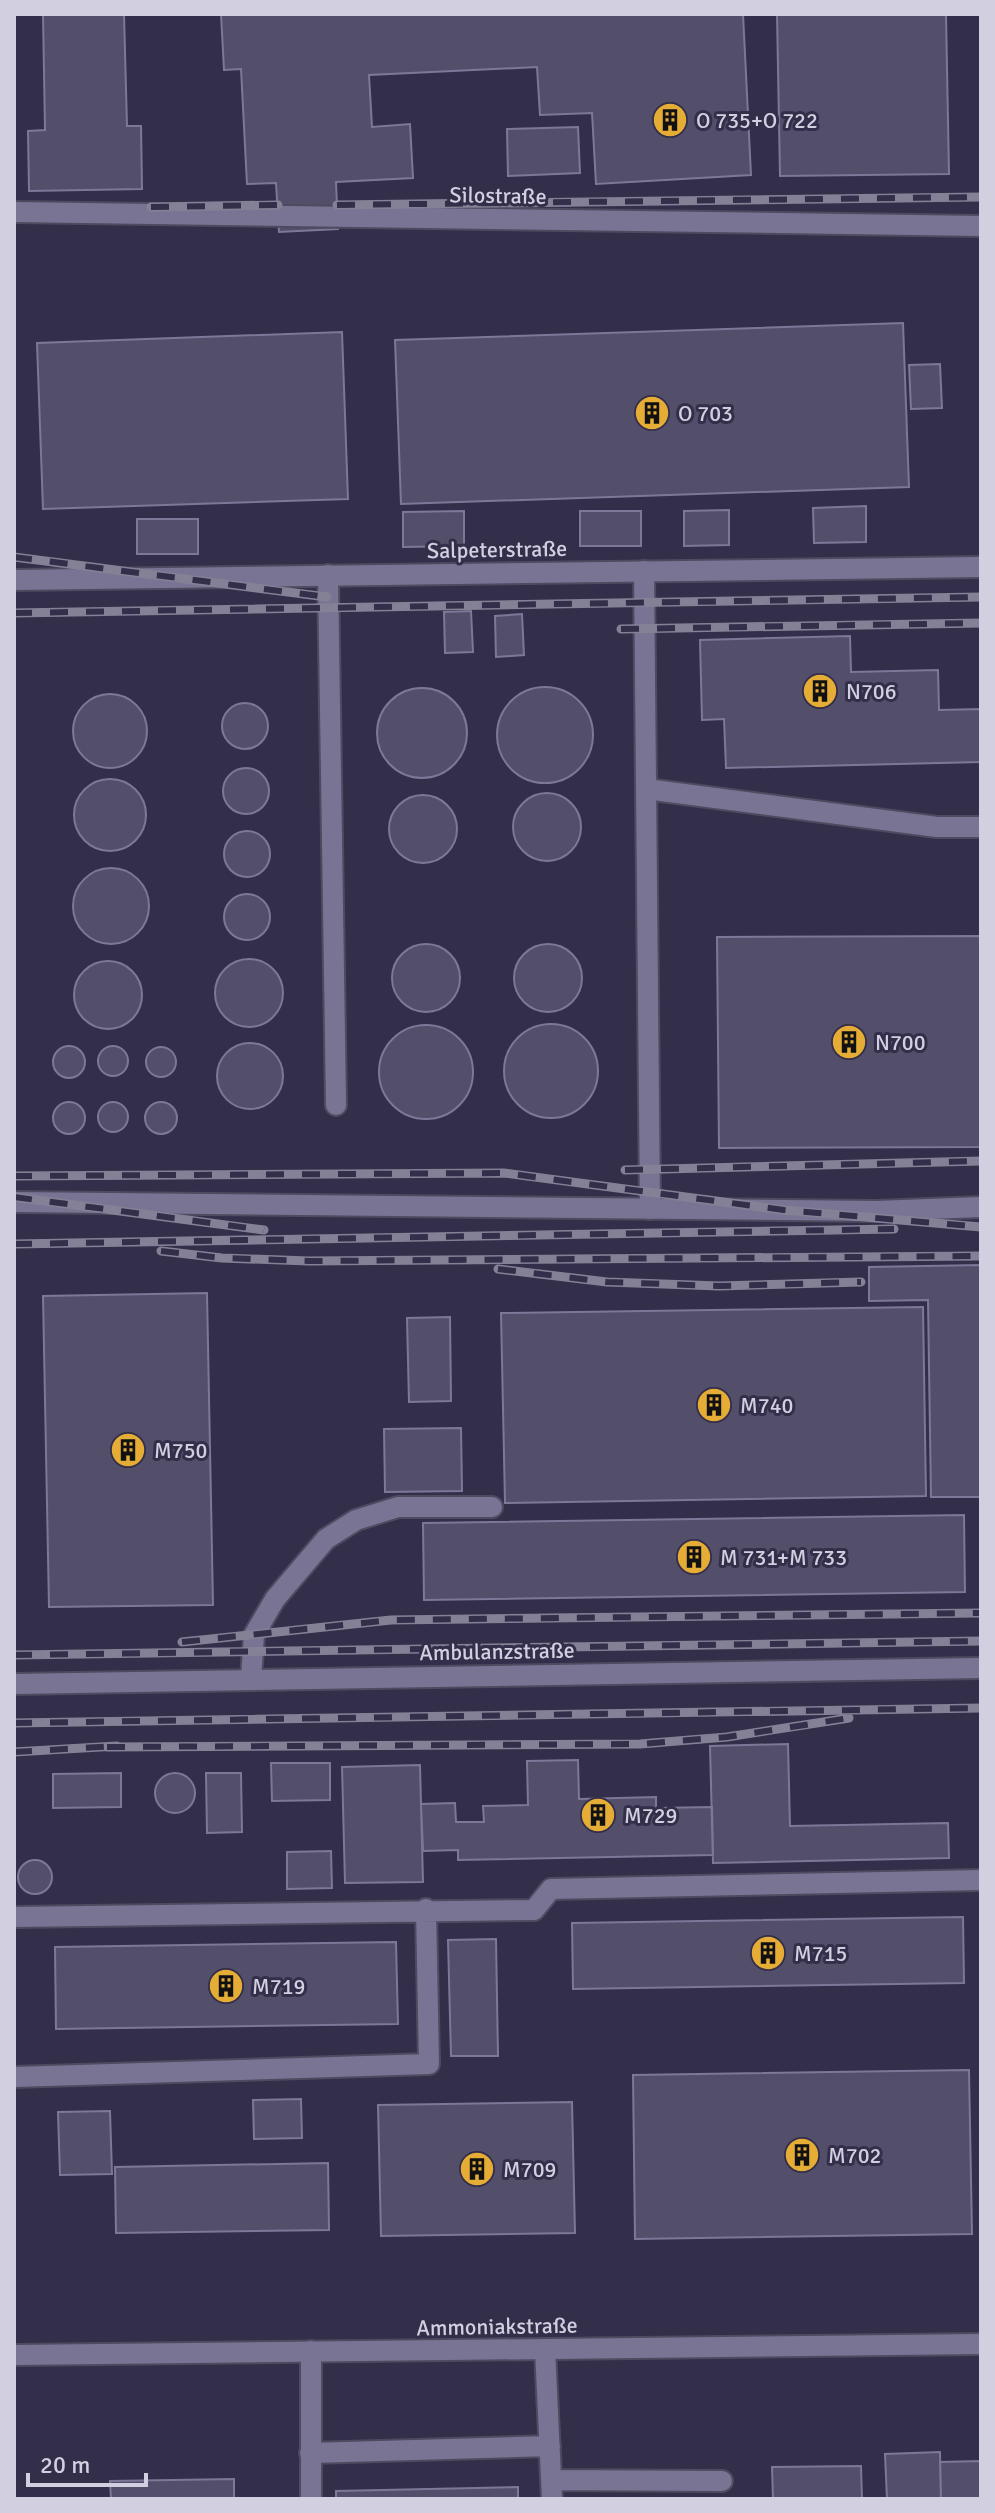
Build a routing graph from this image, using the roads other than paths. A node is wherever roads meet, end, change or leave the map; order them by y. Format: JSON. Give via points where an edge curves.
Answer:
{"nodes":[{"id":1,"x":14,"y":212,"type":"edge"},
{"id":2,"x":981,"y":226,"type":"edge"},
{"id":3,"x":981,"y":567,"type":"edge"},
{"id":4,"x":644,"y":571,"type":"junction"},
{"id":5,"x":328,"y":575,"type":"junction"},
{"id":6,"x":14,"y":580,"type":"edge"},
{"id":7,"x":646,"y":789,"type":"junction"},
{"id":8,"x":981,"y":827,"type":"edge"},
{"id":9,"x":336,"y":1105,"type":"dead end"},
{"id":10,"x":14,"y":1202,"type":"edge"},
{"id":11,"x":981,"y":1207,"type":"edge"},
{"id":12,"x":650,"y":1209,"type":"junction"},
{"id":13,"x":492,"y":1507,"type":"dead end"},
{"id":14,"x":981,"y":1668,"type":"edge"},
{"id":15,"x":251,"y":1678,"type":"junction"},
{"id":16,"x":14,"y":1684,"type":"edge"},
{"id":17,"x":981,"y":1880,"type":"edge"},
{"id":18,"x":426,"y":1909,"type":"junction"},
{"id":19,"x":14,"y":1917,"type":"edge"},
{"id":20,"x":14,"y":2077,"type":"edge"},
{"id":21,"x":981,"y":2344,"type":"edge"},
{"id":22,"x":545,"y":2349,"type":"junction"},
{"id":23,"x":311,"y":2351,"type":"junction"},
{"id":24,"x":14,"y":2355,"type":"edge"},
{"id":25,"x":550,"y":2446,"type":"junction"},
{"id":26,"x":310,"y":2453,"type":"junction"},
{"id":27,"x":722,"y":2481,"type":"dead end"},
{"id":28,"x":552,"y":2489,"type":"edge"},
{"id":29,"x":311,"y":2499,"type":"edge"}],
"edges":[{"from":1,"to":2,"type":"street","name":"Silostraße"},
{"from":3,"to":4,"type":"street","name":"Salpeterstraße"},
{"from":4,"to":5,"type":"street","name":"Salpeterstraße"},
{"from":4,"to":7,"type":"street"},
{"from":5,"to":6,"type":"street","name":"Salpeterstraße"},
{"from":5,"to":9,"type":"street"},
{"from":7,"to":8,"type":"street","via":[[937,827]]},
{"from":7,"to":12,"type":"street"},
{"from":10,"to":12,"type":"street"},
{"from":11,"to":12,"type":"street"},
{"from":13,"to":15,"type":"street","via":[[398,1507],[356,1520],[326,1539],[275,1599],[254,1635]]},
{"from":14,"to":15,"type":"street","name":"Ambulanzstraße"},
{"from":15,"to":16,"type":"street","name":"Ambulanzstraße"},
{"from":17,"to":18,"type":"street","via":[[551,1889],[534,1910]]},
{"from":18,"to":19,"type":"street"},
{"from":18,"to":20,"type":"street","via":[[429,2064]]},
{"from":21,"to":22,"type":"street","name":"Ammoniakstraße"},
{"from":22,"to":23,"type":"street","name":"Ammoniakstraße"},
{"from":22,"to":25,"type":"street"},
{"from":23,"to":24,"type":"street","name":"Ammoniakstraße"},
{"from":23,"to":26,"type":"street"},
{"from":25,"to":26,"type":"street"},
{"from":25,"to":28,"type":"street"},
{"from":26,"to":29,"type":"street"},
{"from":27,"to":28,"type":"street"}]}
